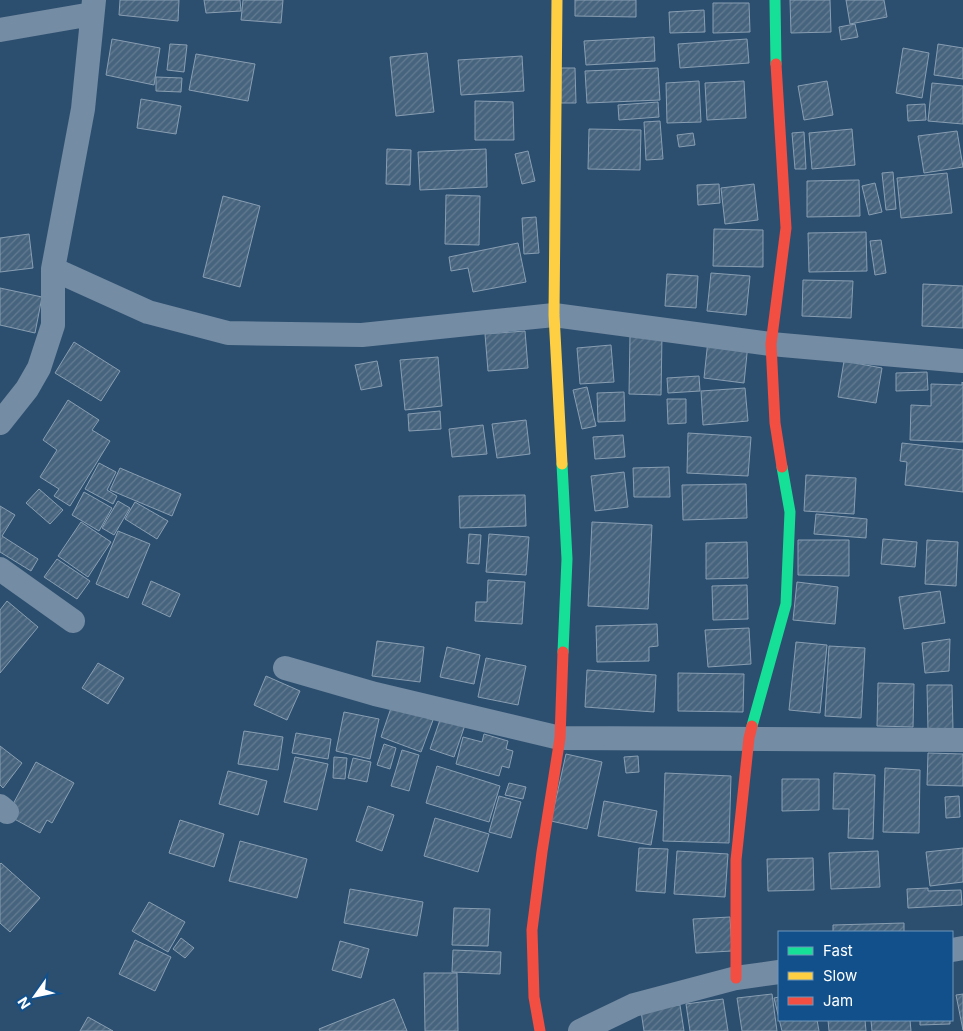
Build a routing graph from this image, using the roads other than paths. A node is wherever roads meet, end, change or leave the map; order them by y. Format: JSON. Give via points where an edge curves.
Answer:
{"nodes":[{"id":1,"x":556,"y":0,"type":"edge"},
{"id":2,"x":774,"y":0,"type":"edge"},
{"id":3,"x":93,"y":7,"type":"edge"},
{"id":4,"x":0,"y":30,"type":"edge"},
{"id":5,"x":53,"y":269,"type":"junction"},
{"id":6,"x":554,"y":315,"type":"junction"},
{"id":7,"x":771,"y":344,"type":"junction"},
{"id":8,"x":963,"y":361,"type":"edge"},
{"id":9,"x":0,"y":424,"type":"edge"},
{"id":10,"x":0,"y":569,"type":"edge"},
{"id":11,"x":73,"y":621,"type":"dead end"},
{"id":12,"x":285,"y":668,"type":"dead end"},
{"id":13,"x":560,"y":738,"type":"junction"},
{"id":14,"x":749,"y":738,"type":"junction"},
{"id":15,"x":963,"y":740,"type":"edge"},
{"id":16,"x":778,"y":972,"type":"edge"},
{"id":17,"x":736,"y":978,"type":"junction"},
{"id":18,"x":540,"y":1031,"type":"edge"},
{"id":19,"x":580,"y":1031,"type":"edge"}],
"edges":[{"from":1,"to":6,"type":"street"},
{"from":2,"to":7,"type":"street","via":[[786,228]]},
{"from":3,"to":4,"type":"street"},
{"from":3,"to":5,"type":"street","via":[[82,109]]},
{"from":5,"to":6,"type":"street","via":[[148,312],[228,333],[362,335]]},
{"from":5,"to":9,"type":"street","via":[[53,325],[39,368]]},
{"from":6,"to":7,"type":"street"},
{"from":6,"to":13,"type":"street","via":[[567,559]]},
{"from":7,"to":8,"type":"street"},
{"from":7,"to":14,"type":"street","via":[[775,423],[790,512],[786,604]]},
{"from":10,"to":11,"type":"street"},
{"from":12,"to":13,"type":"street","via":[[375,694]]},
{"from":13,"to":14,"type":"street"},
{"from":13,"to":18,"type":"street","via":[[532,930],[534,997]]},
{"from":14,"to":15,"type":"street"},
{"from":14,"to":17,"type":"street","via":[[736,860]]},
{"from":16,"to":17,"type":"street"},
{"from":17,"to":19,"type":"street","via":[[634,1005]]}]}
